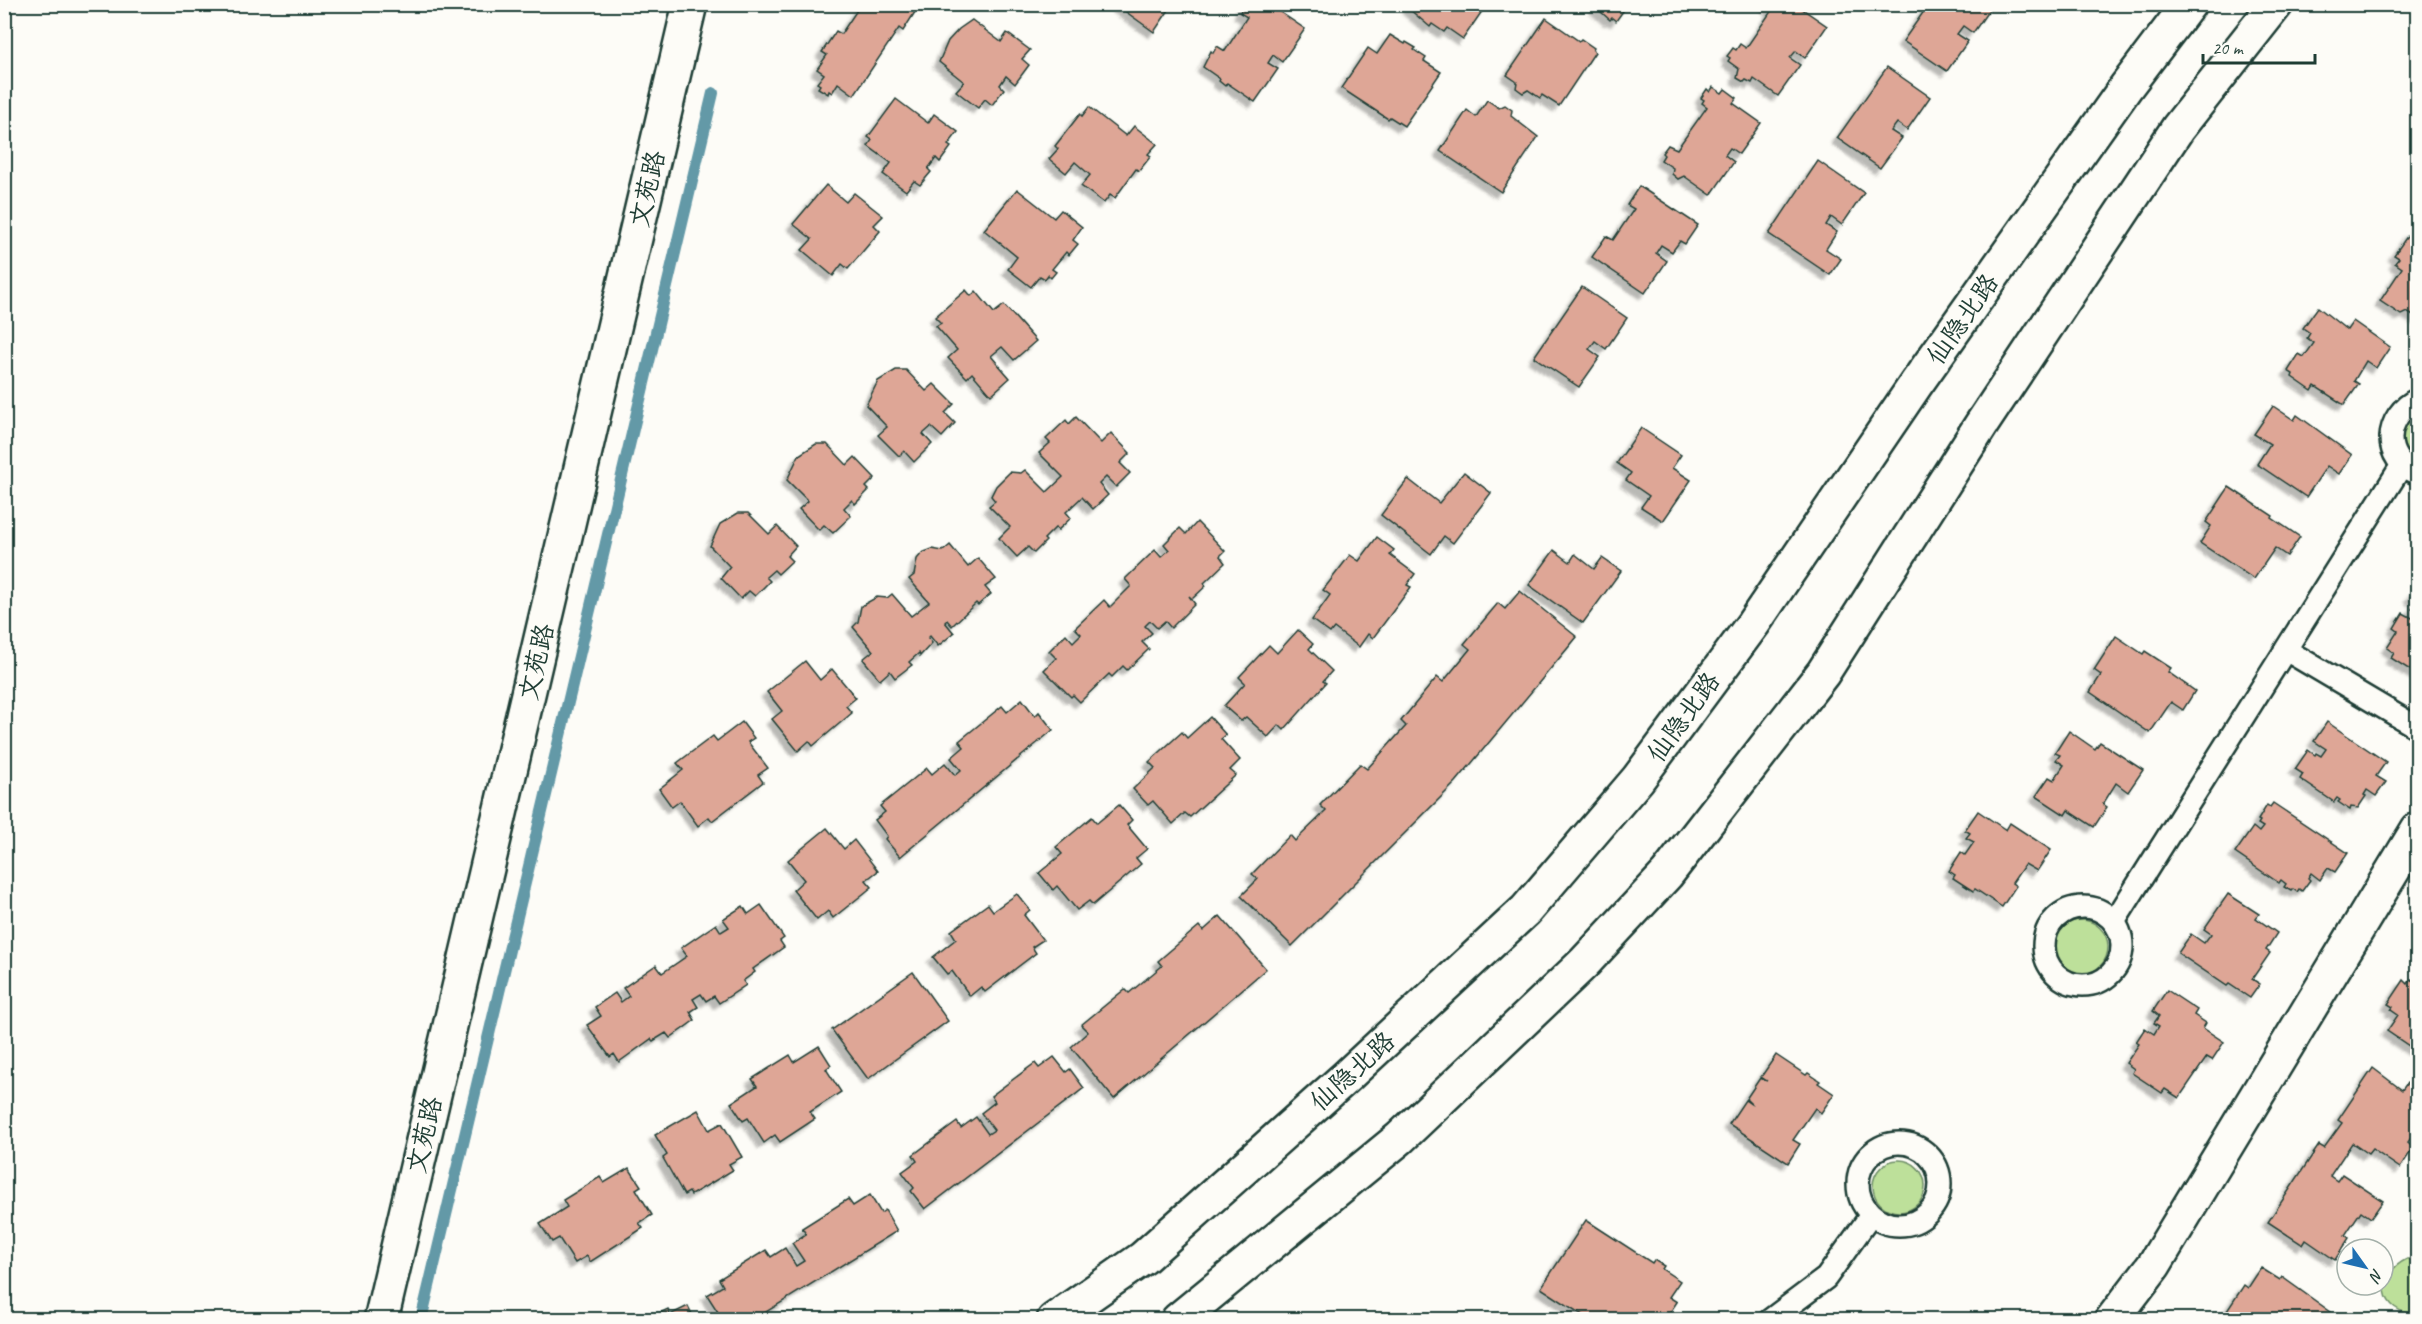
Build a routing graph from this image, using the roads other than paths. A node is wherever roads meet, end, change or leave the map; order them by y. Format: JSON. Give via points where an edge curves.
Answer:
{"nodes":[{"id":1,"x":690,"y":4,"type":"edge"},
{"id":2,"x":2189,"y":4,"type":"edge"},
{"id":3,"x":2276,"y":4,"type":"edge"},
{"id":4,"x":2418,"y":399,"type":"edge"},
{"id":5,"x":2410,"y":469,"type":"edge"},
{"id":6,"x":2286,"y":650,"type":"junction"},
{"id":7,"x":2418,"y":728,"type":"edge"},
{"id":8,"x":2418,"y":829,"type":"edge"},
{"id":9,"x":2114,"y":922,"type":"dead end"},
{"id":10,"x":1871,"y":1215,"type":"dead end"},
{"id":11,"x":381,"y":1320,"type":"edge"},
{"id":12,"x":1054,"y":1320,"type":"edge"},
{"id":13,"x":1178,"y":1320,"type":"edge"},
{"id":14,"x":1770,"y":1320,"type":"edge"},
{"id":15,"x":2112,"y":1320,"type":"edge"}],
"edges":[{"from":1,"to":11,"type":"main road","name":"文苑路"},
{"from":2,"to":12,"type":"main road","name":"仙隐北路","via":[[2112,106],[1732,651],[1638,779],[1526,909],[1345,1078],[1143,1258]]},
{"from":3,"to":13,"type":"main road","via":[[2172,138],[1981,425],[1823,674],[1667,874],[1584,963],[1400,1138]]},
{"from":4,"to":5,"type":"lane","via":[[2408,403],[2391,426],[2392,447]]},
{"from":5,"to":6,"type":"lane"},
{"from":6,"to":7,"type":"lane"},
{"from":6,"to":9,"type":"lane"},
{"from":8,"to":15,"type":"main road","via":[[2154,1265]]},
{"from":10,"to":14,"type":"lane","via":[[1826,1278]]}]}
